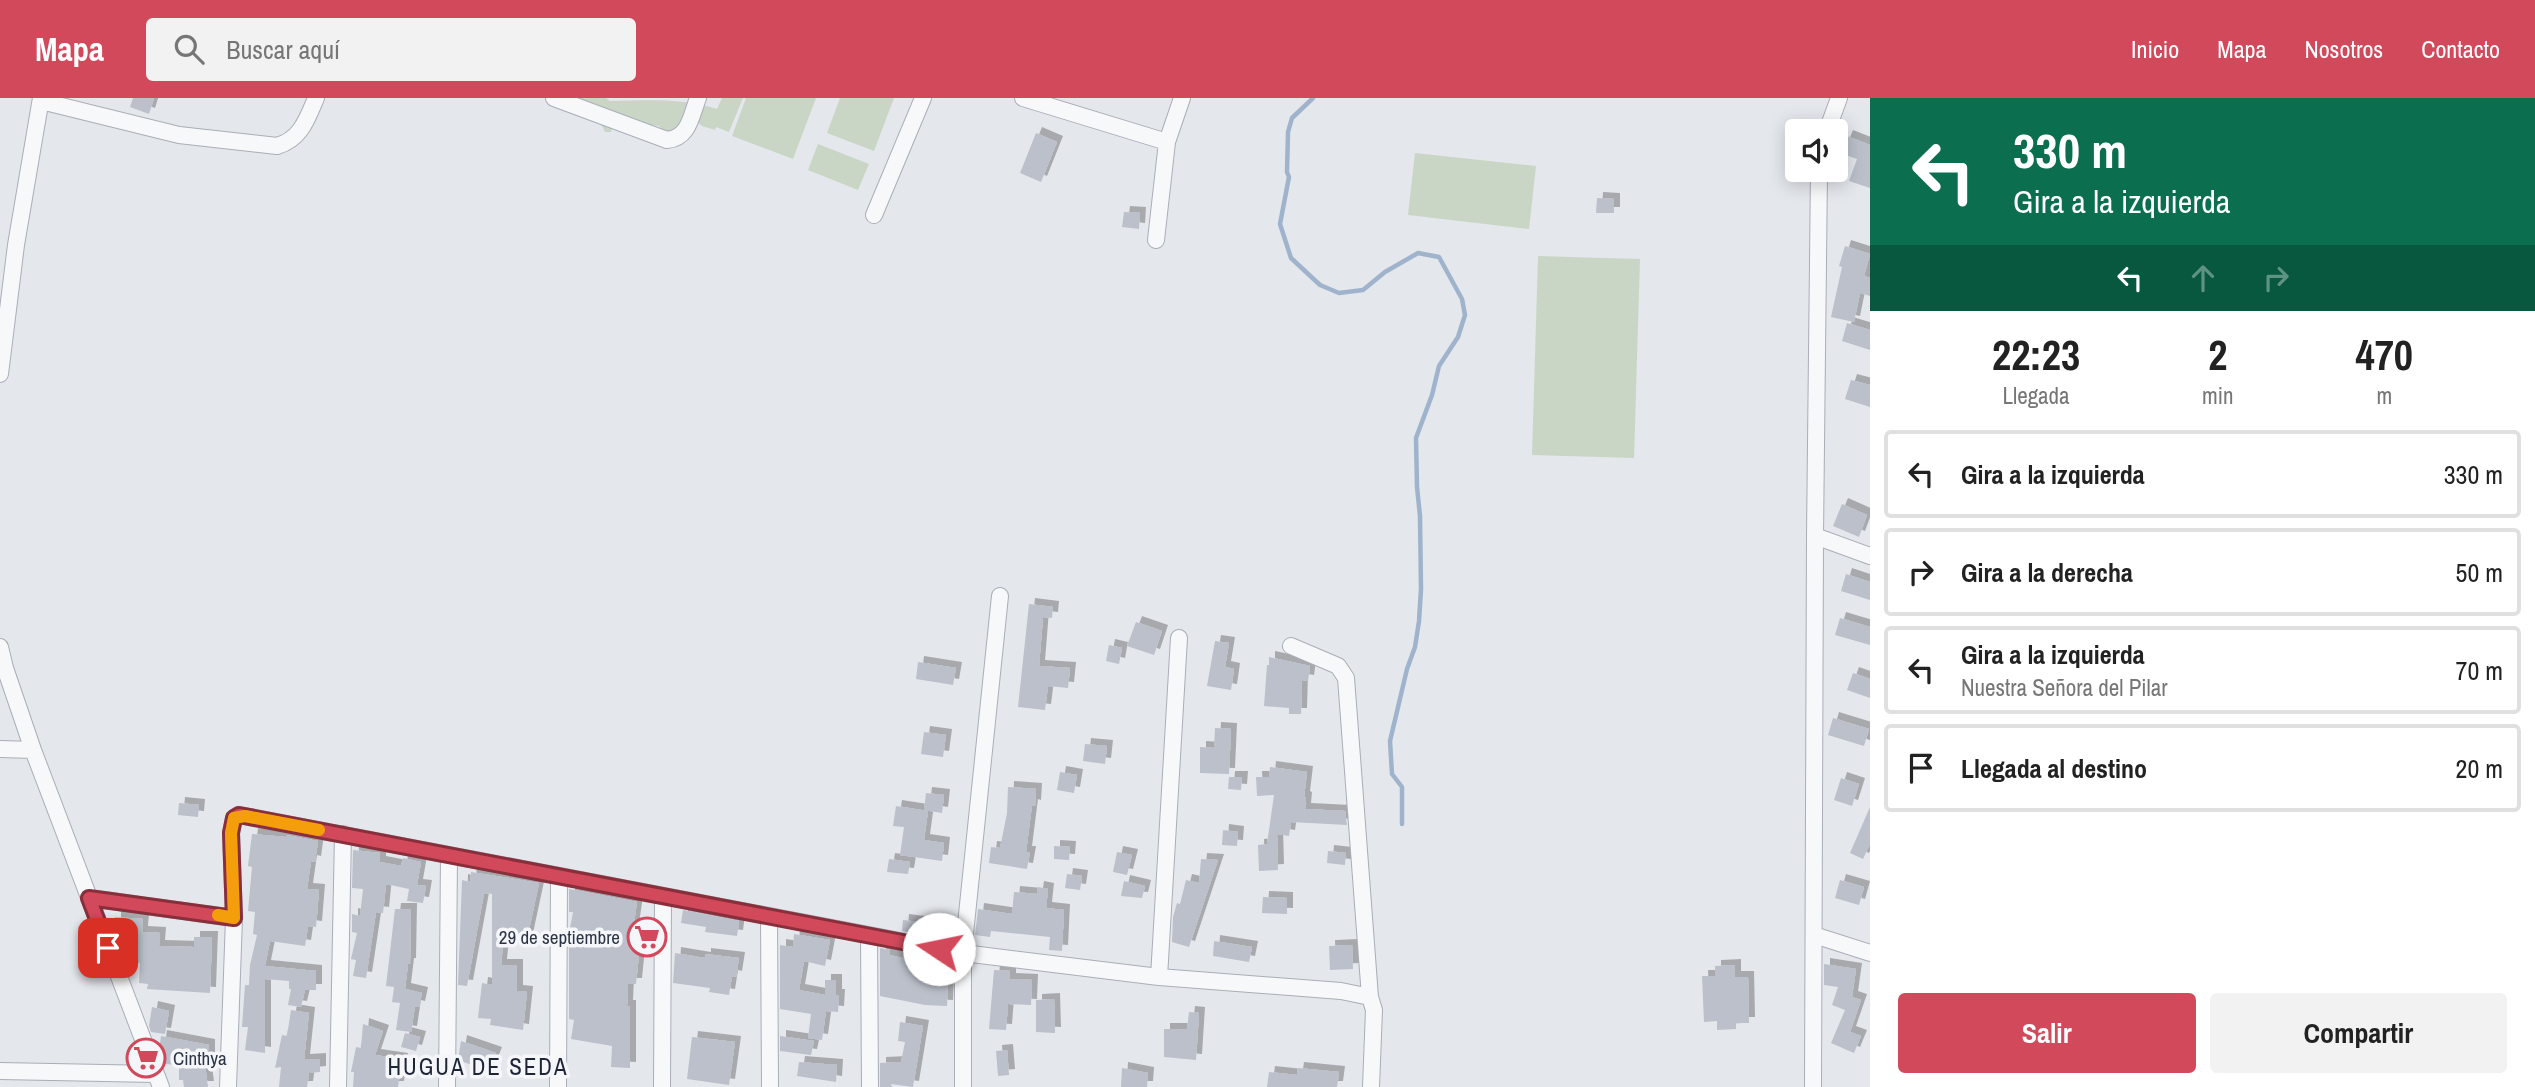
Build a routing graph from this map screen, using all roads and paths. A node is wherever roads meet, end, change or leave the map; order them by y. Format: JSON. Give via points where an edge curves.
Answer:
{"nodes":[{"id":1,"x":316,"y":98,"type":"edge"},
{"id":2,"x":554,"y":98,"type":"edge"},
{"id":3,"x":698,"y":98,"type":"edge"},
{"id":4,"x":923,"y":98,"type":"edge"},
{"id":5,"x":1024,"y":98,"type":"edge"},
{"id":6,"x":1182,"y":98,"type":"edge"},
{"id":7,"x":1839,"y":98,"type":"edge"},
{"id":8,"x":41,"y":100,"type":"edge"},
{"id":9,"x":1831,"y":119,"type":"edge"},
{"id":10,"x":1167,"y":142,"type":"junction"},
{"id":11,"x":1819,"y":182,"type":"edge"},
{"id":12,"x":874,"y":215,"type":"dead end"},
{"id":13,"x":1156,"y":240,"type":"dead end"},
{"id":14,"x":0,"y":374,"type":"edge"},
{"id":15,"x":1815,"y":536,"type":"junction"},
{"id":16,"x":1870,"y":556,"type":"edge"},
{"id":17,"x":1000,"y":596,"type":"dead end"},
{"id":18,"x":1179,"y":638,"type":"dead end"},
{"id":19,"x":1291,"y":646,"type":"dead end"},
{"id":20,"x":0,"y":647,"type":"edge"},
{"id":21,"x":0,"y":749,"type":"edge"},
{"id":22,"x":33,"y":750,"type":"junction"},
{"id":23,"x":343,"y":834,"type":"junction"},
{"id":24,"x":449,"y":855,"type":"junction"},
{"id":25,"x":559,"y":876,"type":"junction"},
{"id":26,"x":663,"y":896,"type":"junction"},
{"id":27,"x":89,"y":898,"type":"junction"},
{"id":28,"x":769,"y":916,"type":"junction"},
{"id":29,"x":234,"y":918,"type":"junction"},
{"id":30,"x":869,"y":935,"type":"junction"},
{"id":31,"x":1814,"y":935,"type":"junction"},
{"id":32,"x":963,"y":953,"type":"junction"},
{"id":33,"x":1870,"y":953,"type":"edge"},
{"id":34,"x":1159,"y":977,"type":"junction"},
{"id":35,"x":1370,"y":997,"type":"junction"},
{"id":36,"x":0,"y":1071,"type":"edge"},
{"id":37,"x":159,"y":1080,"type":"edge"},
{"id":38,"x":229,"y":1087,"type":"edge"},
{"id":39,"x":338,"y":1087,"type":"edge"},
{"id":40,"x":447,"y":1087,"type":"edge"},
{"id":41,"x":558,"y":1087,"type":"edge"},
{"id":42,"x":662,"y":1087,"type":"edge"},
{"id":43,"x":771,"y":1087,"type":"edge"},
{"id":44,"x":870,"y":1087,"type":"edge"},
{"id":45,"x":963,"y":1087,"type":"edge"},
{"id":46,"x":1371,"y":1087,"type":"edge"},
{"id":47,"x":1814,"y":1087,"type":"edge"}],
"edges":[{"from":1,"to":8,"type":"street","via":[[300,132],[277,146],[179,135]]},
{"from":2,"to":3,"type":"street","via":[[667,140],[685,134]]},
{"from":4,"to":12,"type":"street"},
{"from":5,"to":10,"type":"street"},
{"from":6,"to":10,"type":"street"},
{"from":7,"to":9,"type":"street"},
{"from":8,"to":14,"type":"street"},
{"from":10,"to":13,"type":"street"},
{"from":11,"to":15,"type":"street"},
{"from":15,"to":16,"type":"street"},
{"from":15,"to":31,"type":"street"},
{"from":17,"to":32,"type":"street"},
{"from":18,"to":34,"type":"street"},
{"from":19,"to":35,"type":"street","via":[[1338,666],[1346,678]]},
{"from":20,"to":22,"type":"street"},
{"from":21,"to":22,"type":"street"},
{"from":22,"to":27,"type":"street"},
{"from":23,"to":24,"type":"street"},
{"from":23,"to":29,"type":"street","via":[[245,816],[234,818]]},
{"from":23,"to":39,"type":"street"},
{"from":24,"to":25,"type":"street"},
{"from":24,"to":40,"type":"street"},
{"from":25,"to":26,"type":"street"},
{"from":25,"to":41,"type":"street"},
{"from":26,"to":28,"type":"street"},
{"from":26,"to":42,"type":"street"},
{"from":27,"to":29,"type":"street"},
{"from":27,"to":37,"type":"street"},
{"from":28,"to":30,"type":"street"},
{"from":28,"to":43,"type":"street"},
{"from":29,"to":38,"type":"street"},
{"from":30,"to":32,"type":"street"},
{"from":30,"to":44,"type":"street"},
{"from":31,"to":33,"type":"street"},
{"from":31,"to":47,"type":"street"},
{"from":32,"to":34,"type":"street"},
{"from":32,"to":45,"type":"street"},
{"from":34,"to":35,"type":"street","via":[[1341,990]]},
{"from":35,"to":46,"type":"street","via":[[1374,1010]]},
{"from":36,"to":37,"type":"street"}]}
